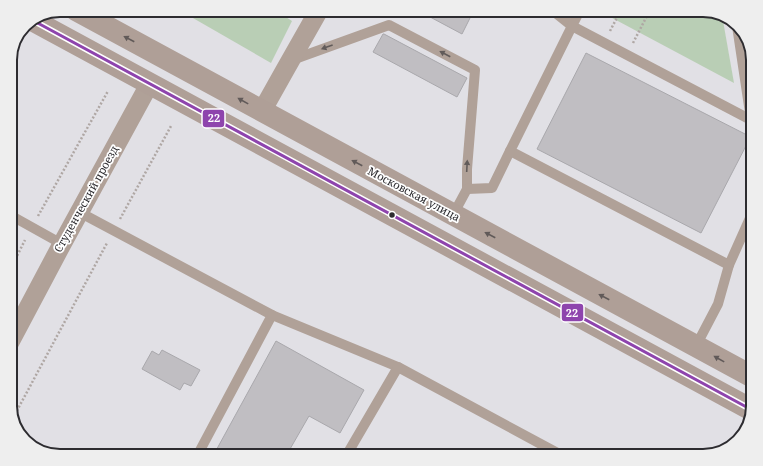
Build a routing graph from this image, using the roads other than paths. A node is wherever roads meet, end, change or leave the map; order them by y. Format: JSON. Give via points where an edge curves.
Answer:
{"nodes":[{"id":1,"x":89,"y":17,"type":"edge"},
{"id":2,"x":315,"y":17,"type":"edge"},
{"id":3,"x":561,"y":17,"type":"edge"},
{"id":4,"x":576,"y":17,"type":"edge"},
{"id":5,"x":38,"y":23,"type":"edge"},
{"id":6,"x":572,"y":26,"type":"junction"},
{"id":7,"x":739,"y":37,"type":"edge"},
{"id":8,"x":163,"y":57,"type":"junction"},
{"id":9,"x":290,"y":60,"type":"junction"},
{"id":10,"x":746,"y":82,"type":"edge"},
{"id":11,"x":150,"y":83,"type":"junction"},
{"id":12,"x":262,"y":111,"type":"junction"},
{"id":13,"x":746,"y":117,"type":"edge"},
{"id":14,"x":510,"y":151,"type":"junction"},
{"id":15,"x":468,"y":189,"type":"junction"},
{"id":16,"x":79,"y":212,"type":"junction"},
{"id":17,"x":453,"y":215,"type":"junction"},
{"id":18,"x":17,"y":218,"type":"edge"},
{"id":19,"x":746,"y":227,"type":"edge"},
{"id":20,"x":62,"y":244,"type":"junction"},
{"id":21,"x":729,"y":265,"type":"junction"},
{"id":22,"x":272,"y":315,"type":"junction"},
{"id":23,"x":17,"y":329,"type":"edge"},
{"id":24,"x":696,"y":346,"type":"junction"},
{"id":25,"x":398,"y":367,"type":"junction"},
{"id":26,"x":746,"y":373,"type":"edge"},
{"id":27,"x":746,"y":407,"type":"edge"},
{"id":28,"x":201,"y":449,"type":"edge"},
{"id":29,"x":350,"y":449,"type":"edge"},
{"id":30,"x":549,"y":449,"type":"edge"}],
"edges":[{"from":8,"to":1,"type":"main road","name":"Московская улица","one_way":true},
{"from":2,"to":9,"type":"street"},
{"from":3,"to":6,"type":"lane"},
{"from":4,"to":6,"type":"lane"},
{"from":5,"to":11,"type":"main road"},
{"from":6,"to":13,"type":"lane"},
{"from":6,"to":14,"type":"lane"},
{"from":7,"to":10,"type":"lane"},
{"from":8,"to":11,"type":"main road","name":"Студенческий проезд"},
{"from":12,"to":8,"type":"main road","name":"Московская улица","one_way":true},
{"from":9,"to":12,"type":"street"},
{"from":15,"to":9,"type":"lane","one_way":true,"via":[[467,169],[475,70],[389,25]]},
{"from":11,"to":16,"type":"street","name":"Студенческий проезд"},
{"from":11,"to":27,"type":"main road"},
{"from":17,"to":12,"type":"main road","name":"Московская улица","one_way":true},
{"from":14,"to":15,"type":"lane","via":[[492,188]]},
{"from":14,"to":21,"type":"lane"},
{"from":15,"to":17,"type":"lane"},
{"from":16,"to":20,"type":"street","name":"Студенческий проезд"},
{"from":16,"to":22,"type":"lane"},
{"from":24,"to":17,"type":"main road","name":"Московская улица","one_way":true},
{"from":18,"to":20,"type":"lane"},
{"from":19,"to":21,"type":"lane"},
{"from":20,"to":23,"type":"street","name":"Студенческий проезд"},
{"from":21,"to":24,"type":"lane","via":[[718,304]]},
{"from":22,"to":25,"type":"lane"},
{"from":22,"to":28,"type":"lane"},
{"from":26,"to":24,"type":"main road","name":"Московская улица","one_way":true},
{"from":25,"to":29,"type":"lane"},
{"from":25,"to":30,"type":"lane"}]}
